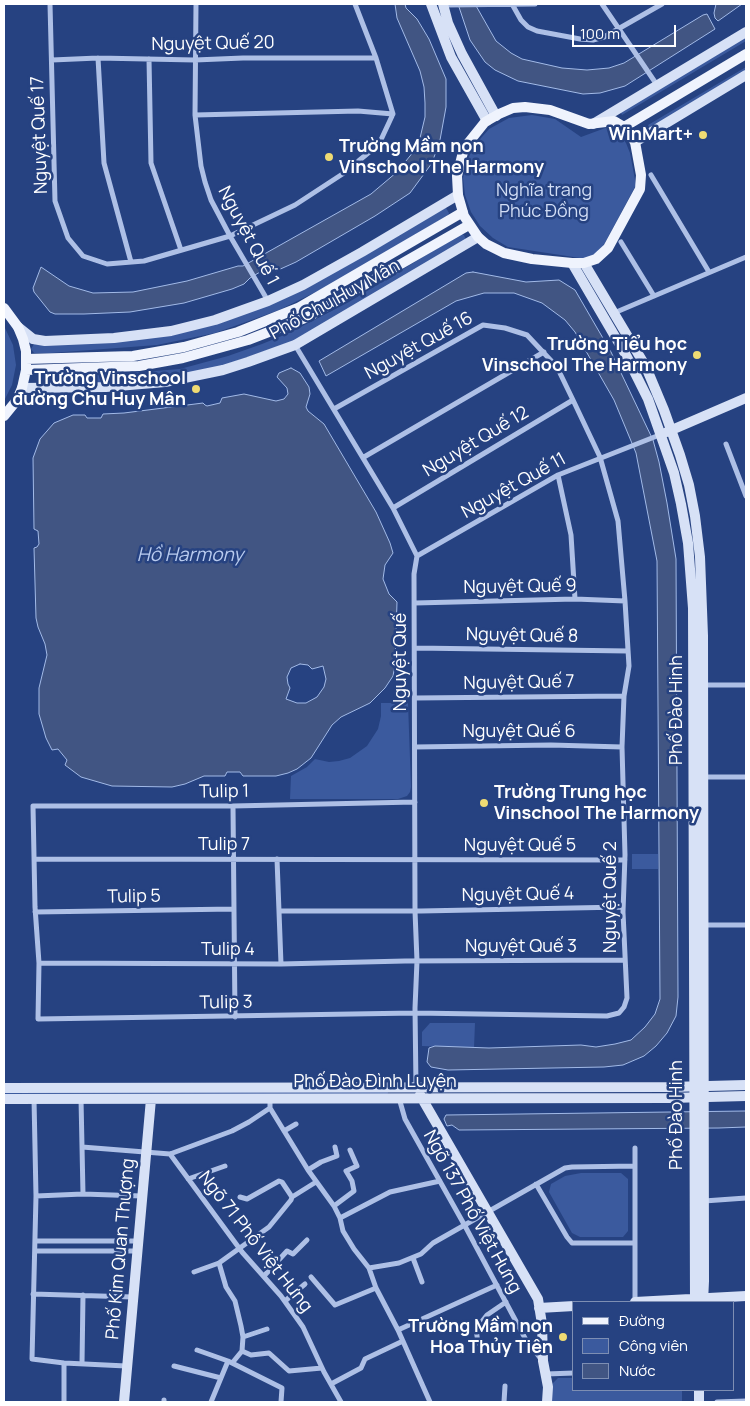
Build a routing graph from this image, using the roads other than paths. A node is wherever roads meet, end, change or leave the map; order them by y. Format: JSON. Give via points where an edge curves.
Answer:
{"nodes":[{"id":1,"x":50,"y":4,"type":"edge"},
{"id":2,"x":196,"y":4,"type":"edge"},
{"id":3,"x":355,"y":4,"type":"edge"},
{"id":4,"x":424,"y":4,"type":"edge"},
{"id":5,"x":431,"y":4,"type":"edge"},
{"id":6,"x":443,"y":4,"type":"edge"},
{"id":7,"x":512,"y":4,"type":"edge"},
{"id":8,"x":535,"y":4,"type":"edge"},
{"id":9,"x":602,"y":4,"type":"edge"},
{"id":10,"x":662,"y":4,"type":"edge"},
{"id":11,"x":458,"y":5,"type":"edge"},
{"id":12,"x":478,"y":5,"type":"edge"},
{"id":13,"x":618,"y":29,"type":"junction"},
{"id":14,"x":746,"y":32,"type":"edge"},
{"id":15,"x":453,"y":34,"type":"junction"},
{"id":16,"x":442,"y":38,"type":"junction"},
{"id":17,"x":746,"y":54,"type":"edge"},
{"id":18,"x":98,"y":58,"type":"junction"},
{"id":19,"x":376,"y":58,"type":"junction"},
{"id":20,"x":149,"y":59,"type":"junction"},
{"id":21,"x":52,"y":60,"type":"junction"},
{"id":22,"x":195,"y":60,"type":"junction"},
{"id":23,"x":746,"y":75,"type":"edge"},
{"id":24,"x":657,"y":85,"type":"junction"},
{"id":25,"x":393,"y":114,"type":"junction"},
{"id":26,"x":195,"y":115,"type":"junction"},
{"id":27,"x":492,"y":118,"type":"junction"},
{"id":28,"x":593,"y":124,"type":"junction"},
{"id":29,"x":624,"y":127,"type":"junction"},
{"id":30,"x":635,"y":142,"type":"junction"},
{"id":31,"x":650,"y":175,"type":"dead end"},
{"id":32,"x":458,"y":195,"type":"junction"},
{"id":33,"x":463,"y":212,"type":"junction"},
{"id":34,"x":469,"y":225,"type":"junction"},
{"id":35,"x":230,"y":236,"type":"junction"},
{"id":36,"x":478,"y":237,"type":"junction"},
{"id":37,"x":621,"y":242,"type":"dead end"},
{"id":38,"x":181,"y":250,"type":"junction"},
{"id":39,"x":746,"y":257,"type":"edge"},
{"id":40,"x":131,"y":262,"type":"junction"},
{"id":41,"x":572,"y":263,"type":"junction"},
{"id":42,"x":584,"y":263,"type":"junction"},
{"id":43,"x":709,"y":272,"type":"junction"},
{"id":44,"x":654,"y":296,"type":"junction"},
{"id":45,"x":268,"y":301,"type":"junction"},
{"id":46,"x":4,"y":308,"type":"edge"},
{"id":47,"x":614,"y":312,"type":"junction"},
{"id":48,"x":18,"y":327,"type":"junction"},
{"id":49,"x":295,"y":345,"type":"junction"},
{"id":50,"x":544,"y":352,"type":"junction"},
{"id":51,"x":26,"y":365,"type":"junction"},
{"id":52,"x":22,"y":388,"type":"junction"},
{"id":53,"x":746,"y":398,"type":"edge"},
{"id":54,"x":573,"y":400,"type":"junction"},
{"id":55,"x":334,"y":409,"type":"junction"},
{"id":56,"x":4,"y":416,"type":"edge"},
{"id":57,"x":672,"y":430,"type":"junction"},
{"id":58,"x":659,"y":436,"type":"junction"},
{"id":59,"x":726,"y":444,"type":"dead end"},
{"id":60,"x":600,"y":457,"type":"junction"},
{"id":61,"x":364,"y":458,"type":"junction"},
{"id":62,"x":558,"y":475,"type":"junction"},
{"id":63,"x":746,"y":496,"type":"edge"},
{"id":64,"x":393,"y":508,"type":"junction"},
{"id":65,"x":418,"y":556,"type":"junction"},
{"id":66,"x":574,"y":599,"type":"junction"},
{"id":67,"x":625,"y":601,"type":"junction"},
{"id":68,"x":415,"y":603,"type":"junction"},
{"id":69,"x":415,"y":648,"type":"junction"},
{"id":70,"x":628,"y":652,"type":"junction"},
{"id":71,"x":703,"y":685,"type":"junction"},
{"id":72,"x":746,"y":685,"type":"edge"},
{"id":73,"x":624,"y":696,"type":"junction"},
{"id":74,"x":415,"y":698,"type":"junction"},
{"id":75,"x":415,"y":747,"type":"junction"},
{"id":76,"x":622,"y":747,"type":"junction"},
{"id":77,"x":703,"y":777,"type":"junction"},
{"id":78,"x":746,"y":777,"type":"edge"},
{"id":79,"x":415,"y":802,"type":"junction"},
{"id":80,"x":233,"y":806,"type":"junction"},
{"id":81,"x":34,"y":859,"type":"junction"},
{"id":82,"x":233,"y":859,"type":"junction"},
{"id":83,"x":277,"y":859,"type":"junction"},
{"id":84,"x":415,"y":859,"type":"junction"},
{"id":85,"x":625,"y":860,"type":"junction"},
{"id":86,"x":623,"y":907,"type":"junction"},
{"id":87,"x":234,"y":909,"type":"junction"},
{"id":88,"x":280,"y":911,"type":"junction"},
{"id":89,"x":414,"y":911,"type":"junction"},
{"id":90,"x":36,"y":912,"type":"junction"},
{"id":91,"x":704,"y":925,"type":"junction"},
{"id":92,"x":746,"y":925,"type":"edge"},
{"id":93,"x":625,"y":960,"type":"junction"},
{"id":94,"x":417,"y":961,"type":"junction"},
{"id":95,"x":39,"y":963,"type":"junction"},
{"id":96,"x":234,"y":964,"type":"junction"},
{"id":97,"x":281,"y":964,"type":"junction"},
{"id":98,"x":415,"y":1013,"type":"junction"},
{"id":99,"x":235,"y":1016,"type":"junction"},
{"id":100,"x":746,"y":1085,"type":"edge"},
{"id":101,"x":699,"y":1086,"type":"junction"},
{"id":102,"x":416,"y":1087,"type":"junction"},
{"id":103,"x":4,"y":1088,"type":"edge"},
{"id":104,"x":746,"y":1096,"type":"edge"},
{"id":105,"x":699,"y":1097,"type":"junction"},
{"id":106,"x":399,"y":1098,"type":"junction"},
{"id":107,"x":422,"y":1098,"type":"junction"},
{"id":108,"x":4,"y":1099,"type":"edge"},
{"id":109,"x":34,"y":1099,"type":"junction"},
{"id":110,"x":81,"y":1099,"type":"junction"},
{"id":111,"x":151,"y":1099,"type":"junction"},
{"id":112,"x":270,"y":1103,"type":"junction"},
{"id":113,"x":296,"y":1124,"type":"dead end"},
{"id":114,"x":284,"y":1131,"type":"junction"},
{"id":115,"x":82,"y":1147,"type":"junction"},
{"id":116,"x":334,"y":1147,"type":"dead end"},
{"id":117,"x":635,"y":1148,"type":"dead end"},
{"id":118,"x":350,"y":1150,"type":"dead end"},
{"id":119,"x":147,"y":1152,"type":"junction"},
{"id":120,"x":170,"y":1154,"type":"junction"},
{"id":121,"x":226,"y":1166,"type":"dead end"},
{"id":122,"x":635,"y":1166,"type":"junction"},
{"id":123,"x":308,"y":1170,"type":"junction"},
{"id":124,"x":188,"y":1179,"type":"junction"},
{"id":125,"x":440,"y":1181,"type":"junction"},
{"id":126,"x":316,"y":1182,"type":"junction"},
{"id":127,"x":536,"y":1184,"type":"junction"},
{"id":128,"x":83,"y":1194,"type":"junction"},
{"id":129,"x":36,"y":1196,"type":"junction"},
{"id":130,"x":142,"y":1196,"type":"junction"},
{"id":131,"x":240,"y":1197,"type":"dead end"},
{"id":132,"x":292,"y":1197,"type":"junction"},
{"id":133,"x":746,"y":1198,"type":"edge"},
{"id":134,"x":704,"y":1201,"type":"junction"},
{"id":135,"x":334,"y":1206,"type":"junction"},
{"id":136,"x":488,"y":1213,"type":"junction"},
{"id":137,"x":340,"y":1218,"type":"junction"},
{"id":138,"x":466,"y":1226,"type":"junction"},
{"id":139,"x":307,"y":1240,"type":"dead end"},
{"id":140,"x":35,"y":1241,"type":"junction"},
{"id":141,"x":635,"y":1243,"type":"junction"},
{"id":142,"x":138,"y":1246,"type":"junction"},
{"id":143,"x":240,"y":1249,"type":"junction"},
{"id":144,"x":35,"y":1251,"type":"junction"},
{"id":145,"x":413,"y":1258,"type":"junction"},
{"id":146,"x":219,"y":1263,"type":"junction"},
{"id":147,"x":369,"y":1268,"type":"junction"},
{"id":148,"x":194,"y":1272,"type":"dead end"},
{"id":149,"x":264,"y":1276,"type":"junction"},
{"id":150,"x":311,"y":1277,"type":"dead end"},
{"id":151,"x":422,"y":1282,"type":"dead end"},
{"id":152,"x":305,"y":1284,"type":"dead end"},
{"id":153,"x":497,"y":1285,"type":"junction"},
{"id":154,"x":376,"y":1288,"type":"junction"},
{"id":155,"x":34,"y":1294,"type":"junction"},
{"id":156,"x":82,"y":1295,"type":"junction"},
{"id":157,"x":746,"y":1296,"type":"edge"},
{"id":158,"x":133,"y":1297,"type":"junction"},
{"id":159,"x":699,"y":1300,"type":"edge"},
{"id":160,"x":285,"y":1301,"type":"junction"},
{"id":161,"x":635,"y":1301,"type":"edge"},
{"id":162,"x":667,"y":1301,"type":"edge"},
{"id":163,"x":506,"y":1302,"type":"junction"},
{"id":164,"x":572,"y":1306,"type":"edge"},
{"id":165,"x":539,"y":1308,"type":"junction"},
{"id":166,"x":267,"y":1329,"type":"dead end"},
{"id":167,"x":398,"y":1330,"type":"junction"},
{"id":168,"x":243,"y":1337,"type":"junction"},
{"id":169,"x":542,"y":1340,"type":"junction"},
{"id":170,"x":403,"y":1341,"type":"junction"},
{"id":171,"x":478,"y":1343,"type":"dead end"},
{"id":172,"x":531,"y":1346,"type":"junction"},
{"id":173,"x":197,"y":1350,"type":"dead end"},
{"id":174,"x":242,"y":1351,"type":"junction"},
{"id":175,"x":543,"y":1361,"type":"junction"},
{"id":176,"x":230,"y":1362,"type":"junction"},
{"id":177,"x":64,"y":1363,"type":"junction"},
{"id":178,"x":82,"y":1364,"type":"junction"},
{"id":179,"x":126,"y":1366,"type":"junction"},
{"id":180,"x":174,"y":1366,"type":"dead end"},
{"id":181,"x":322,"y":1368,"type":"junction"},
{"id":182,"x":572,"y":1373,"type":"edge"},
{"id":183,"x":546,"y":1374,"type":"junction"},
{"id":184,"x":221,"y":1378,"type":"junction"},
{"id":185,"x":331,"y":1384,"type":"junction"},
{"id":186,"x":505,"y":1386,"type":"dead end"},
{"id":187,"x":746,"y":1400,"type":"edge"},
{"id":188,"x":64,"y":1402,"type":"edge"},
{"id":189,"x":124,"y":1402,"type":"edge"},
{"id":190,"x":211,"y":1402,"type":"edge"},
{"id":191,"x":281,"y":1402,"type":"edge"},
{"id":192,"x":341,"y":1402,"type":"edge"},
{"id":193,"x":430,"y":1402,"type":"edge"},
{"id":194,"x":504,"y":1402,"type":"edge"},
{"id":195,"x":547,"y":1402,"type":"edge"},
{"id":196,"x":717,"y":1402,"type":"edge"}],
"edges":[{"from":1,"to":21,"type":"street","name":"Nguyệt Quế 17"},
{"from":2,"to":22,"type":"street","name":"Nguyệt Quế 1"},
{"from":3,"to":19,"type":"street"},
{"from":4,"to":5,"type":"street"},
{"from":5,"to":16,"type":"street"},
{"from":6,"to":11,"type":"street"},
{"from":6,"to":15,"type":"street"},
{"from":7,"to":8,"type":"street"},
{"from":7,"to":12,"type":"street"},
{"from":7,"to":13,"type":"street","via":[[521,20],[537,31],[593,40]]},
{"from":9,"to":13,"type":"street"},
{"from":10,"to":13,"type":"street"},
{"from":11,"to":12,"type":"street"},
{"from":13,"to":24,"type":"street"},
{"from":14,"to":24,"type":"street"},
{"from":15,"to":16,"type":"street"},
{"from":15,"to":27,"type":"street"},
{"from":16,"to":27,"type":"street","via":[[464,83]]},
{"from":17,"to":29,"type":"main road"},
{"from":18,"to":20,"type":"street","name":"Nguyệt Quế 20"},
{"from":18,"to":21,"type":"street","name":"Nguyệt Quế 20"},
{"from":18,"to":40,"type":"street","via":[[104,164]]},
{"from":19,"to":22,"type":"street","name":"Nguyệt Quế 20"},
{"from":19,"to":25,"type":"street"},
{"from":20,"to":22,"type":"street","name":"Nguyệt Quế 20"},
{"from":20,"to":38,"type":"street","via":[[151,163]]},
{"from":21,"to":40,"type":"street","name":"Nguyệt Quế 17","via":[[55,201],[68,238],[82,256],[107,264]]},
{"from":22,"to":26,"type":"street","name":"Nguyệt Quế 1"},
{"from":23,"to":30,"type":"street"},
{"from":24,"to":28,"type":"street"},
{"from":25,"to":26,"type":"street","via":[[358,111]]},
{"from":25,"to":35,"type":"street","name":"Nguyệt Quế 17","via":[[379,144],[344,173],[295,205]]},
{"from":26,"to":35,"type":"street","name":"Nguyệt Quế 1","via":[[205,182]]},
{"from":27,"to":28,"type":"main road","via":[[513,108],[537,108]]},
{"from":27,"to":32,"type":"main road","via":[[475,133],[463,152],[457,176]]},
{"from":28,"to":29,"type":"main road","via":[[614,121]]},
{"from":29,"to":30,"type":"main road"},
{"from":30,"to":42,"type":"main road","via":[[641,175],[637,195],[608,248],[596,259]]},
{"from":31,"to":43,"type":"street"},
{"from":32,"to":33,"type":"main road"},
{"from":32,"to":45,"type":"street","name":"Phố Chu Huy Mân","via":[[303,285]]},
{"from":33,"to":34,"type":"main road"},
{"from":33,"to":51,"type":"main road","name":"Phố Chu Huy Mân","via":[[298,308],[232,334],[132,356]]},
{"from":34,"to":36,"type":"main road"},
{"from":34,"to":51,"type":"main road","name":"Phố Chu Huy Mân","via":[[310,316],[248,340],[139,366]]},
{"from":35,"to":38,"type":"street","name":"Nguyệt Quế 17"},
{"from":35,"to":45,"type":"street","name":"Nguyệt Quế 1"},
{"from":36,"to":41,"type":"main road","via":[[495,249],[514,256]]},
{"from":36,"to":49,"type":"street","name":"Phố Chu Huy Mân"},
{"from":37,"to":44,"type":"street"},
{"from":38,"to":40,"type":"street","name":"Nguyệt Quế 17"},
{"from":39,"to":43,"type":"street"},
{"from":41,"to":42,"type":"main road"},
{"from":41,"to":58,"type":"street","name":"Phố Đào Hinh","via":[[635,370]]},
{"from":42,"to":47,"type":"street","name":"Phố Đào Hinh"},
{"from":43,"to":44,"type":"street"},
{"from":44,"to":47,"type":"street"},
{"from":45,"to":48,"type":"street","name":"Phố Chu Huy Mân","via":[[171,331],[114,338],[45,341],[34,339]]},
{"from":46,"to":48,"type":"main road"},
{"from":47,"to":57,"type":"street","name":"Phố Đào Hinh","via":[[648,371]]},
{"from":48,"to":51,"type":"main road"},
{"from":49,"to":52,"type":"street","name":"Phố Chu Huy Mân","via":[[223,370],[165,382],[106,387]]},
{"from":49,"to":55,"type":"street"},
{"from":50,"to":54,"type":"street","name":"Nguyệt Quế 16","via":[[557,368]]},
{"from":50,"to":55,"type":"street","name":"Nguyệt Quế 16","via":[[527,335],[484,325]]},
{"from":50,"to":61,"type":"street"},
{"from":51,"to":52,"type":"main road"},
{"from":52,"to":56,"type":"main road"},
{"from":53,"to":57,"type":"street"},
{"from":54,"to":60,"type":"street","name":"Nguyệt Quế 16"},
{"from":54,"to":64,"type":"street","name":"Nguyệt Quế 12"},
{"from":55,"to":61,"type":"street"},
{"from":57,"to":58,"type":"street"},
{"from":57,"to":71,"type":"street","name":"Phố Đào Hinh","via":[[687,478],[697,528],[703,589]]},
{"from":58,"to":60,"type":"street","name":"Nguyệt Quế 11"},
{"from":58,"to":101,"type":"street","name":"Phố Đào Hinh","via":[[674,473],[683,511],[692,592]]},
{"from":59,"to":63,"type":"street"},
{"from":60,"to":62,"type":"street","name":"Nguyệt Quế 11"},
{"from":60,"to":67,"type":"street","name":"Nguyệt Quế 2","via":[[618,521]]},
{"from":61,"to":64,"type":"street"},
{"from":62,"to":65,"type":"street","name":"Nguyệt Quế 11"},
{"from":62,"to":66,"type":"street","via":[[571,535]]},
{"from":64,"to":65,"type":"street"},
{"from":65,"to":68,"type":"street","name":"Nguyệt Quế","via":[[414,574]]},
{"from":66,"to":67,"type":"street","name":"Nguyệt Quế 9"},
{"from":66,"to":68,"type":"street","name":"Nguyệt Quế 9"},
{"from":67,"to":70,"type":"street","name":"Nguyệt Quế 2"},
{"from":68,"to":69,"type":"street","name":"Nguyệt Quế"},
{"from":69,"to":70,"type":"street","name":"Nguyệt Quế 8"},
{"from":69,"to":74,"type":"street","name":"Nguyệt Quế"},
{"from":70,"to":73,"type":"street","name":"Nguyệt Quế 2"},
{"from":71,"to":72,"type":"street"},
{"from":71,"to":77,"type":"street","name":"Phố Đào Hinh"},
{"from":73,"to":74,"type":"street","name":"Nguyệt Quế 7"},
{"from":73,"to":76,"type":"street","name":"Nguyệt Quế 2"},
{"from":74,"to":75,"type":"street","name":"Nguyệt Quế"},
{"from":75,"to":76,"type":"street","name":"Nguyệt Quế 6"},
{"from":75,"to":79,"type":"street","name":"Nguyệt Quế"},
{"from":76,"to":85,"type":"street","name":"Nguyệt Quế 2"},
{"from":77,"to":78,"type":"street"},
{"from":77,"to":91,"type":"street","name":"Phố Đào Hinh"},
{"from":79,"to":80,"type":"street","name":"Tulip 1"},
{"from":79,"to":84,"type":"street","name":"Nguyệt Quế"},
{"from":80,"to":81,"type":"street","name":"Tulip 1","via":[[33,806]]},
{"from":80,"to":82,"type":"street"},
{"from":81,"to":82,"type":"street","name":"Tulip 7"},
{"from":81,"to":90,"type":"street"},
{"from":82,"to":83,"type":"street","name":"Tulip 7"},
{"from":82,"to":87,"type":"street"},
{"from":83,"to":84,"type":"street","name":"Tulip 7"},
{"from":83,"to":88,"type":"street"},
{"from":84,"to":85,"type":"street","name":"Nguyệt Quế 5"},
{"from":84,"to":89,"type":"street","name":"Nguyệt Quế"},
{"from":85,"to":86,"type":"street","name":"Nguyệt Quế 2"},
{"from":86,"to":89,"type":"street","name":"Nguyệt Quế 4"},
{"from":86,"to":93,"type":"street","name":"Nguyệt Quế 2"},
{"from":87,"to":90,"type":"street","name":"Tulip 5"},
{"from":87,"to":96,"type":"street"},
{"from":88,"to":89,"type":"street","name":"Nguyệt Quế 4"},
{"from":88,"to":97,"type":"street"},
{"from":89,"to":94,"type":"street","name":"Nguyệt Quế"},
{"from":90,"to":95,"type":"street"},
{"from":91,"to":92,"type":"street"},
{"from":91,"to":101,"type":"street","name":"Phố Đào Hinh"},
{"from":93,"to":94,"type":"street","name":"Nguyệt Quế 3"},
{"from":93,"to":98,"type":"street","name":"Nguyệt Quế 2","via":[[627,998],[619,1014],[614,1016]]},
{"from":94,"to":97,"type":"street","name":"Tulip 4"},
{"from":94,"to":98,"type":"street","name":"Nguyệt Quế"},
{"from":95,"to":96,"type":"street","name":"Tulip 4"},
{"from":95,"to":99,"type":"street","name":"Tulip 3","via":[[38,1019]]},
{"from":96,"to":97,"type":"street","name":"Tulip 4"},
{"from":96,"to":99,"type":"street"},
{"from":98,"to":99,"type":"street","name":"Tulip 3"},
{"from":98,"to":102,"type":"street","name":"Nguyệt Quế"},
{"from":100,"to":101,"type":"street","name":"Phố Đào Đình Luyện"},
{"from":101,"to":102,"type":"street","name":"Phố Đào Đình Luyện"},
{"from":101,"to":105,"type":"street","name":"Phố Đào Hinh"},
{"from":102,"to":103,"type":"street","name":"Phố Đào Đình Luyện"},
{"from":102,"to":107,"type":"street"},
{"from":104,"to":105,"type":"street","name":"Phố Đào Đình Luyện"},
{"from":105,"to":107,"type":"street","name":"Phố Đào Đình Luyện"},
{"from":105,"to":134,"type":"street","name":"Phố Đào Hinh"},
{"from":105,"to":159,"type":"street","name":"Phố Đào Hinh"},
{"from":106,"to":107,"type":"street","name":"Phố Đào Đình Luyện"},
{"from":106,"to":112,"type":"street","name":"Phố Đào Đình Luyện"},
{"from":106,"to":125,"type":"street","name":"Ngõ 137 Phố Việt Hưng","via":[[405,1119]]},
{"from":107,"to":136,"type":"street"},
{"from":108,"to":109,"type":"street","name":"Phố Đào Đình Luyện"},
{"from":109,"to":110,"type":"street","name":"Phố Đào Đình Luyện"},
{"from":109,"to":129,"type":"street"},
{"from":110,"to":111,"type":"street","name":"Phố Đào Đình Luyện"},
{"from":110,"to":115,"type":"street"},
{"from":111,"to":112,"type":"street","name":"Phố Đào Đình Luyện"},
{"from":111,"to":119,"type":"street","name":"Phố Kim Quan Thượng"},
{"from":112,"to":114,"type":"street"},
{"from":112,"to":120,"type":"street","via":[[249,1122]]},
{"from":113,"to":114,"type":"street"},
{"from":114,"to":123,"type":"street"},
{"from":115,"to":119,"type":"street"},
{"from":115,"to":128,"type":"street"},
{"from":116,"to":123,"type":"street","via":[[337,1156]]},
{"from":117,"to":122,"type":"street"},
{"from":118,"to":135,"type":"street","via":[[358,1166],[346,1171],[354,1191]]},
{"from":119,"to":120,"type":"street"},
{"from":119,"to":130,"type":"street","name":"Phố Kim Quan Thượng"},
{"from":120,"to":124,"type":"street","name":"Ngõ 71 Phố Việt Hưng"},
{"from":121,"to":124,"type":"street"},
{"from":122,"to":127,"type":"street","via":[[568,1167]]},
{"from":122,"to":141,"type":"street"},
{"from":123,"to":126,"type":"street"},
{"from":124,"to":143,"type":"street","name":"Ngõ 71 Phố Việt Hưng"},
{"from":125,"to":137,"type":"street","via":[[390,1192]]},
{"from":125,"to":138,"type":"street","name":"Ngõ 137 Phố Việt Hưng"},
{"from":126,"to":132,"type":"street"},
{"from":126,"to":135,"type":"street"},
{"from":127,"to":136,"type":"street"},
{"from":127,"to":141,"type":"street","via":[[572,1242]]},
{"from":128,"to":129,"type":"street"},
{"from":128,"to":130,"type":"street"},
{"from":129,"to":140,"type":"street"},
{"from":130,"to":142,"type":"street","name":"Phố Kim Quan Thượng"},
{"from":131,"to":132,"type":"street","via":[[247,1199],[279,1181]]},
{"from":132,"to":143,"type":"street","via":[[270,1227]]},
{"from":133,"to":134,"type":"street"},
{"from":134,"to":159,"type":"street","name":"Phố Đào Hinh"},
{"from":135,"to":137,"type":"street"},
{"from":136,"to":138,"type":"street"},
{"from":136,"to":165,"type":"street","via":[[538,1300]]},
{"from":137,"to":147,"type":"street","via":[[343,1231]]},
{"from":138,"to":145,"type":"street","via":[[433,1243]]},
{"from":138,"to":153,"type":"street","name":"Ngõ 137 Phố Việt Hưng"},
{"from":139,"to":149,"type":"street","via":[[293,1254],[287,1251]]},
{"from":140,"to":142,"type":"street"},
{"from":140,"to":144,"type":"street"},
{"from":141,"to":161,"type":"street"},
{"from":142,"to":144,"type":"street"},
{"from":142,"to":158,"type":"street","name":"Phố Kim Quan Thượng"},
{"from":143,"to":146,"type":"street"},
{"from":143,"to":149,"type":"street","name":"Ngõ 71 Phố Việt Hưng"},
{"from":144,"to":155,"type":"street"},
{"from":145,"to":147,"type":"street"},
{"from":145,"to":151,"type":"street"},
{"from":146,"to":148,"type":"street"},
{"from":146,"to":168,"type":"street","via":[[226,1287],[235,1301]]},
{"from":147,"to":154,"type":"street"},
{"from":149,"to":160,"type":"street","name":"Ngõ 71 Phố Việt Hưng"},
{"from":150,"to":154,"type":"street","via":[[335,1305]]},
{"from":152,"to":160,"type":"street"},
{"from":153,"to":163,"type":"street","name":"Ngõ 137 Phố Việt Hưng"},
{"from":153,"to":167,"type":"street"},
{"from":154,"to":167,"type":"street"},
{"from":155,"to":156,"type":"street"},
{"from":155,"to":177,"type":"street","via":[[32,1359]]},
{"from":156,"to":158,"type":"street"},
{"from":156,"to":178,"type":"street"},
{"from":157,"to":159,"type":"street"},
{"from":158,"to":179,"type":"street","name":"Phố Kim Quan Thượng"},
{"from":159,"to":162,"type":"street"},
{"from":160,"to":181,"type":"street","name":"Ngõ 71 Phố Việt Hưng","via":[[303,1327]]},
{"from":163,"to":171,"type":"street","via":[[487,1315],[476,1329]]},
{"from":163,"to":172,"type":"street","name":"Ngõ 137 Phố Việt Hưng"},
{"from":164,"to":165,"type":"street"},
{"from":165,"to":169,"type":"street"},
{"from":166,"to":168,"type":"street"},
{"from":167,"to":170,"type":"street"},
{"from":168,"to":174,"type":"street"},
{"from":169,"to":172,"type":"street"},
{"from":169,"to":175,"type":"street"},
{"from":170,"to":185,"type":"street","via":[[365,1359],[361,1368]]},
{"from":170,"to":193,"type":"street"},
{"from":172,"to":175,"type":"street","name":"Ngõ 137 Phố Việt Hưng"},
{"from":173,"to":176,"type":"street"},
{"from":174,"to":176,"type":"street"},
{"from":174,"to":181,"type":"street","via":[[251,1355],[269,1353],[288,1371]]},
{"from":175,"to":183,"type":"street"},
{"from":176,"to":184,"type":"street"},
{"from":176,"to":191,"type":"street","via":[[282,1388]]},
{"from":177,"to":178,"type":"street"},
{"from":177,"to":188,"type":"street"},
{"from":178,"to":179,"type":"street"},
{"from":179,"to":189,"type":"street","name":"Phố Kim Quan Thượng"},
{"from":180,"to":184,"type":"street"},
{"from":181,"to":185,"type":"street","name":"Ngõ 71 Phố Việt Hưng"},
{"from":182,"to":183,"type":"street"},
{"from":183,"to":195,"type":"street"},
{"from":184,"to":190,"type":"street"},
{"from":185,"to":192,"type":"street","name":"Ngõ 71 Phố Việt Hưng"},
{"from":186,"to":194,"type":"street"},
{"from":187,"to":196,"type":"street"}]}
